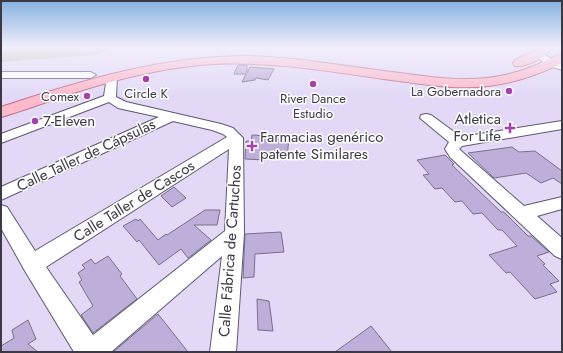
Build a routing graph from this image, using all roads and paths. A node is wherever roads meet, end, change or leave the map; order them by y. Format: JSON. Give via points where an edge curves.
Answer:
{"nodes":[{"id":1,"x":143,"y":64,"type":"edge"},
{"id":2,"x":183,"y":64,"type":"edge"},
{"id":3,"x":325,"y":64,"type":"edge"},
{"id":4,"x":332,"y":64,"type":"edge"},
{"id":5,"x":509,"y":64,"type":"edge"},
{"id":6,"x":550,"y":64,"type":"edge"},
{"id":7,"x":1,"y":75,"type":"edge"},
{"id":8,"x":48,"y":75,"type":"junction"},
{"id":9,"x":90,"y":75,"type":"junction"},
{"id":10,"x":112,"y":77,"type":"junction"},
{"id":11,"x":63,"y":82,"type":"junction"},
{"id":12,"x":110,"y":98,"type":"junction"},
{"id":13,"x":7,"y":105,"type":"edge"},
{"id":14,"x":171,"y":117,"type":"junction"},
{"id":15,"x":426,"y":118,"type":"dead end"},
{"id":16,"x":562,"y":125,"type":"edge"},
{"id":17,"x":236,"y":138,"type":"junction"},
{"id":18,"x":1,"y":139,"type":"edge"},
{"id":19,"x":455,"y":146,"type":"junction"},
{"id":20,"x":1,"y":194,"type":"edge"},
{"id":21,"x":562,"y":203,"type":"edge"},
{"id":22,"x":1,"y":212,"type":"edge"},
{"id":23,"x":522,"y":213,"type":"junction"},
{"id":24,"x":234,"y":234,"type":"junction"},
{"id":25,"x":562,"y":250,"type":"edge"},
{"id":26,"x":32,"y":264,"type":"junction"},
{"id":27,"x":91,"y":352,"type":"edge"},
{"id":28,"x":223,"y":352,"type":"edge"}],
"edges":[{"from":1,"to":9,"type":"main road"},
{"from":2,"to":10,"type":"main road"},
{"from":3,"to":6,"type":"main road","via":[[428,80],[476,83],[511,78]]},
{"from":4,"to":5,"type":"main road","via":[[459,74],[492,71]]},
{"from":7,"to":8,"type":"street"},
{"from":8,"to":9,"type":"street"},
{"from":8,"to":11,"type":"street"},
{"from":9,"to":11,"type":"main road"},
{"from":10,"to":12,"type":"street"},
{"from":10,"to":13,"type":"main road"},
{"from":11,"to":13,"type":"main road"},
{"from":12,"to":14,"type":"street","via":[[122,105]]},
{"from":12,"to":18,"type":"street"},
{"from":14,"to":17,"type":"street","via":[[216,126]]},
{"from":14,"to":20,"type":"street","name":"Calle Taller de Cápsulas"},
{"from":15,"to":19,"type":"street"},
{"from":16,"to":19,"type":"street"},
{"from":17,"to":24,"type":"street","name":"Calle Fábrica de Cartuchos"},
{"from":17,"to":26,"type":"street","name":"Calle Taller de Cascos"},
{"from":19,"to":23,"type":"street","via":[[455,154]]},
{"from":21,"to":23,"type":"street"},
{"from":22,"to":26,"type":"street"},
{"from":23,"to":25,"type":"street"},
{"from":24,"to":27,"type":"street"},
{"from":24,"to":28,"type":"street","name":"Calle Fábrica de Cartuchos"},
{"from":26,"to":27,"type":"street"}]}
